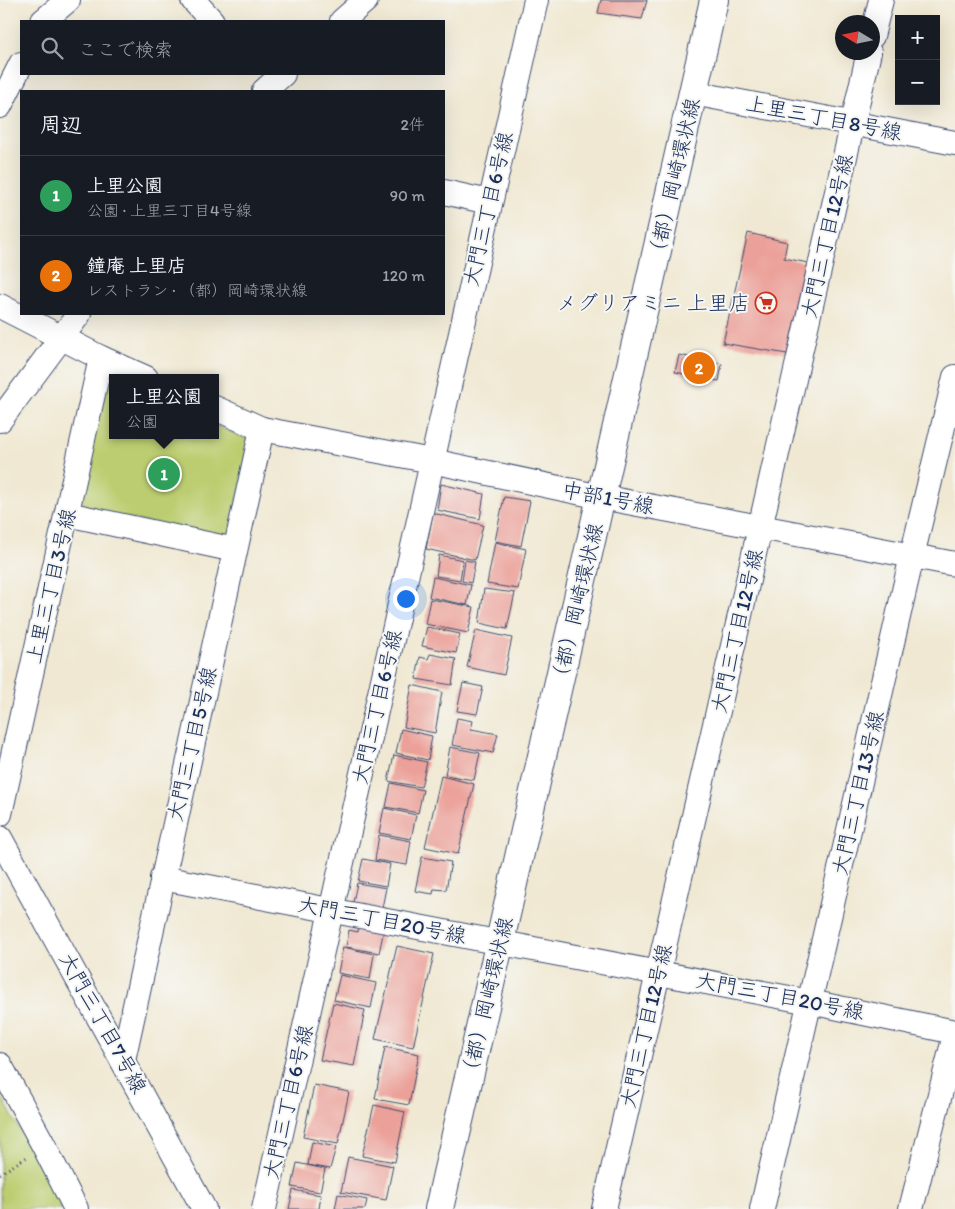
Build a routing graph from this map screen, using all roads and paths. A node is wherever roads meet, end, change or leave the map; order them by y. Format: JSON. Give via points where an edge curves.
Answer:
{"nodes":[{"id":1,"x":68,"y":0,"type":"edge"},
{"id":2,"x":193,"y":0,"type":"edge"},
{"id":3,"x":366,"y":0,"type":"edge"},
{"id":4,"x":536,"y":0,"type":"edge"},
{"id":5,"x":714,"y":0,"type":"edge"},
{"id":6,"x":881,"y":0,"type":"edge"},
{"id":7,"x":877,"y":15,"type":"edge"},
{"id":8,"x":44,"y":20,"type":"edge"},
{"id":9,"x":211,"y":20,"type":"edge"},
{"id":10,"x":343,"y":20,"type":"edge"},
{"id":11,"x":867,"y":60,"type":"edge"},
{"id":12,"x":20,"y":66,"type":"edge"},
{"id":13,"x":694,"y":93,"type":"junction"},
{"id":14,"x":0,"y":106,"type":"edge"},
{"id":15,"x":852,"y":124,"type":"junction"},
{"id":16,"x":955,"y":143,"type":"edge"},
{"id":17,"x":445,"y":192,"type":"edge"},
{"id":18,"x":489,"y":202,"type":"junction"},
{"id":19,"x":0,"y":306,"type":"edge"},
{"id":20,"x":78,"y":315,"type":"edge"},
{"id":21,"x":61,"y":337,"type":"junction"},
{"id":22,"x":100,"y":358,"type":"junction"},
{"id":23,"x":137,"y":374,"type":"edge"},
{"id":24,"x":955,"y":377,"type":"edge"},
{"id":25,"x":219,"y":410,"type":"edge"},
{"id":26,"x":0,"y":420,"type":"edge"},
{"id":27,"x":262,"y":429,"type":"junction"},
{"id":28,"x":432,"y":461,"type":"junction"},
{"id":29,"x":601,"y":497,"type":"junction"},
{"id":30,"x":67,"y":514,"type":"junction"},
{"id":31,"x":760,"y":527,"type":"junction"},
{"id":32,"x":235,"y":550,"type":"junction"},
{"id":33,"x":912,"y":556,"type":"junction"},
{"id":34,"x":955,"y":564,"type":"edge"},
{"id":35,"x":0,"y":814,"type":"edge"},
{"id":36,"x":0,"y":838,"type":"edge"},
{"id":37,"x":162,"y":878,"type":"junction"},
{"id":38,"x":332,"y":911,"type":"junction"},
{"id":39,"x":500,"y":943,"type":"junction"},
{"id":40,"x":658,"y":972,"type":"junction"},
{"id":41,"x":810,"y":1002,"type":"junction"},
{"id":42,"x":955,"y":1033,"type":"edge"},
{"id":43,"x":123,"y":1060,"type":"junction"},
{"id":44,"x":0,"y":1065,"type":"edge"},
{"id":45,"x":44,"y":1146,"type":"junction"},
{"id":46,"x":0,"y":1174,"type":"edge"},
{"id":47,"x":76,"y":1209,"type":"edge"},
{"id":48,"x":204,"y":1209,"type":"edge"},
{"id":49,"x":264,"y":1209,"type":"edge"},
{"id":50,"x":439,"y":1209,"type":"edge"},
{"id":51,"x":604,"y":1209,"type":"edge"},
{"id":52,"x":762,"y":1209,"type":"edge"},
{"id":53,"x":911,"y":1209,"type":"edge"}],
"edges":[{"from":1,"to":8,"type":"street"},
{"from":2,"to":9,"type":"street"},
{"from":3,"to":10,"type":"street"},
{"from":4,"to":18,"type":"street","name":"大門三丁目6号線"},
{"from":5,"to":13,"type":"street","name":"（都）岡崎環状線"},
{"from":6,"to":7,"type":"street"},
{"from":11,"to":15,"type":"street","name":"大門三丁目12号線"},
{"from":12,"to":14,"type":"street"},
{"from":13,"to":15,"type":"street","name":"上里三丁目8号線"},
{"from":13,"to":29,"type":"street","name":"（都）岡崎環状線"},
{"from":15,"to":16,"type":"street","name":"上里三丁目8号線"},
{"from":15,"to":31,"type":"street","name":"大門三丁目12号線"},
{"from":17,"to":18,"type":"street"},
{"from":18,"to":28,"type":"street","name":"大門三丁目6号線"},
{"from":19,"to":21,"type":"street"},
{"from":20,"to":21,"type":"street"},
{"from":21,"to":22,"type":"street"},
{"from":21,"to":26,"type":"street"},
{"from":22,"to":23,"type":"street"},
{"from":22,"to":30,"type":"street","name":"上里三丁目3号線"},
{"from":24,"to":33,"type":"street","name":"大門三丁目13号線"},
{"from":25,"to":27,"type":"street","name":"中部1号線"},
{"from":27,"to":28,"type":"street","name":"中部1号線"},
{"from":27,"to":32,"type":"street","name":"大門三丁目5号線"},
{"from":28,"to":29,"type":"street","name":"中部1号線"},
{"from":28,"to":38,"type":"street","name":"大門三丁目6号線"},
{"from":29,"to":31,"type":"street","name":"中部1号線"},
{"from":29,"to":39,"type":"street","name":"（都）岡崎環状線"},
{"from":30,"to":32,"type":"street"},
{"from":30,"to":35,"type":"street","name":"上里三丁目3号線"},
{"from":31,"to":33,"type":"street","name":"中部1号線"},
{"from":31,"to":40,"type":"street","name":"大門三丁目12号線"},
{"from":32,"to":37,"type":"street","name":"大門三丁目5号線"},
{"from":33,"to":34,"type":"street","name":"中部1号線"},
{"from":33,"to":41,"type":"street","name":"大門三丁目13号線"},
{"from":36,"to":43,"type":"street","name":"大門三丁目7号線"},
{"from":37,"to":38,"type":"street","name":"大門三丁目20号線"},
{"from":37,"to":43,"type":"street","name":"大門三丁目5号線"},
{"from":38,"to":39,"type":"street","name":"大門三丁目20号線"},
{"from":38,"to":49,"type":"street","name":"大門三丁目6号線"},
{"from":39,"to":40,"type":"street","name":"大門三丁目20号線"},
{"from":39,"to":50,"type":"street","name":"（都）岡崎環状線"},
{"from":40,"to":41,"type":"street","name":"大門三丁目20号線"},
{"from":40,"to":51,"type":"street","name":"大門三丁目12号線"},
{"from":41,"to":42,"type":"street","name":"大門三丁目20号線"},
{"from":41,"to":52,"type":"street","name":"大門三丁目13号線"},
{"from":42,"to":53,"type":"street"},
{"from":43,"to":48,"type":"street","name":"大門三丁目7号線"},
{"from":44,"to":45,"type":"street"},
{"from":45,"to":46,"type":"path"},
{"from":45,"to":47,"type":"street"}]}
